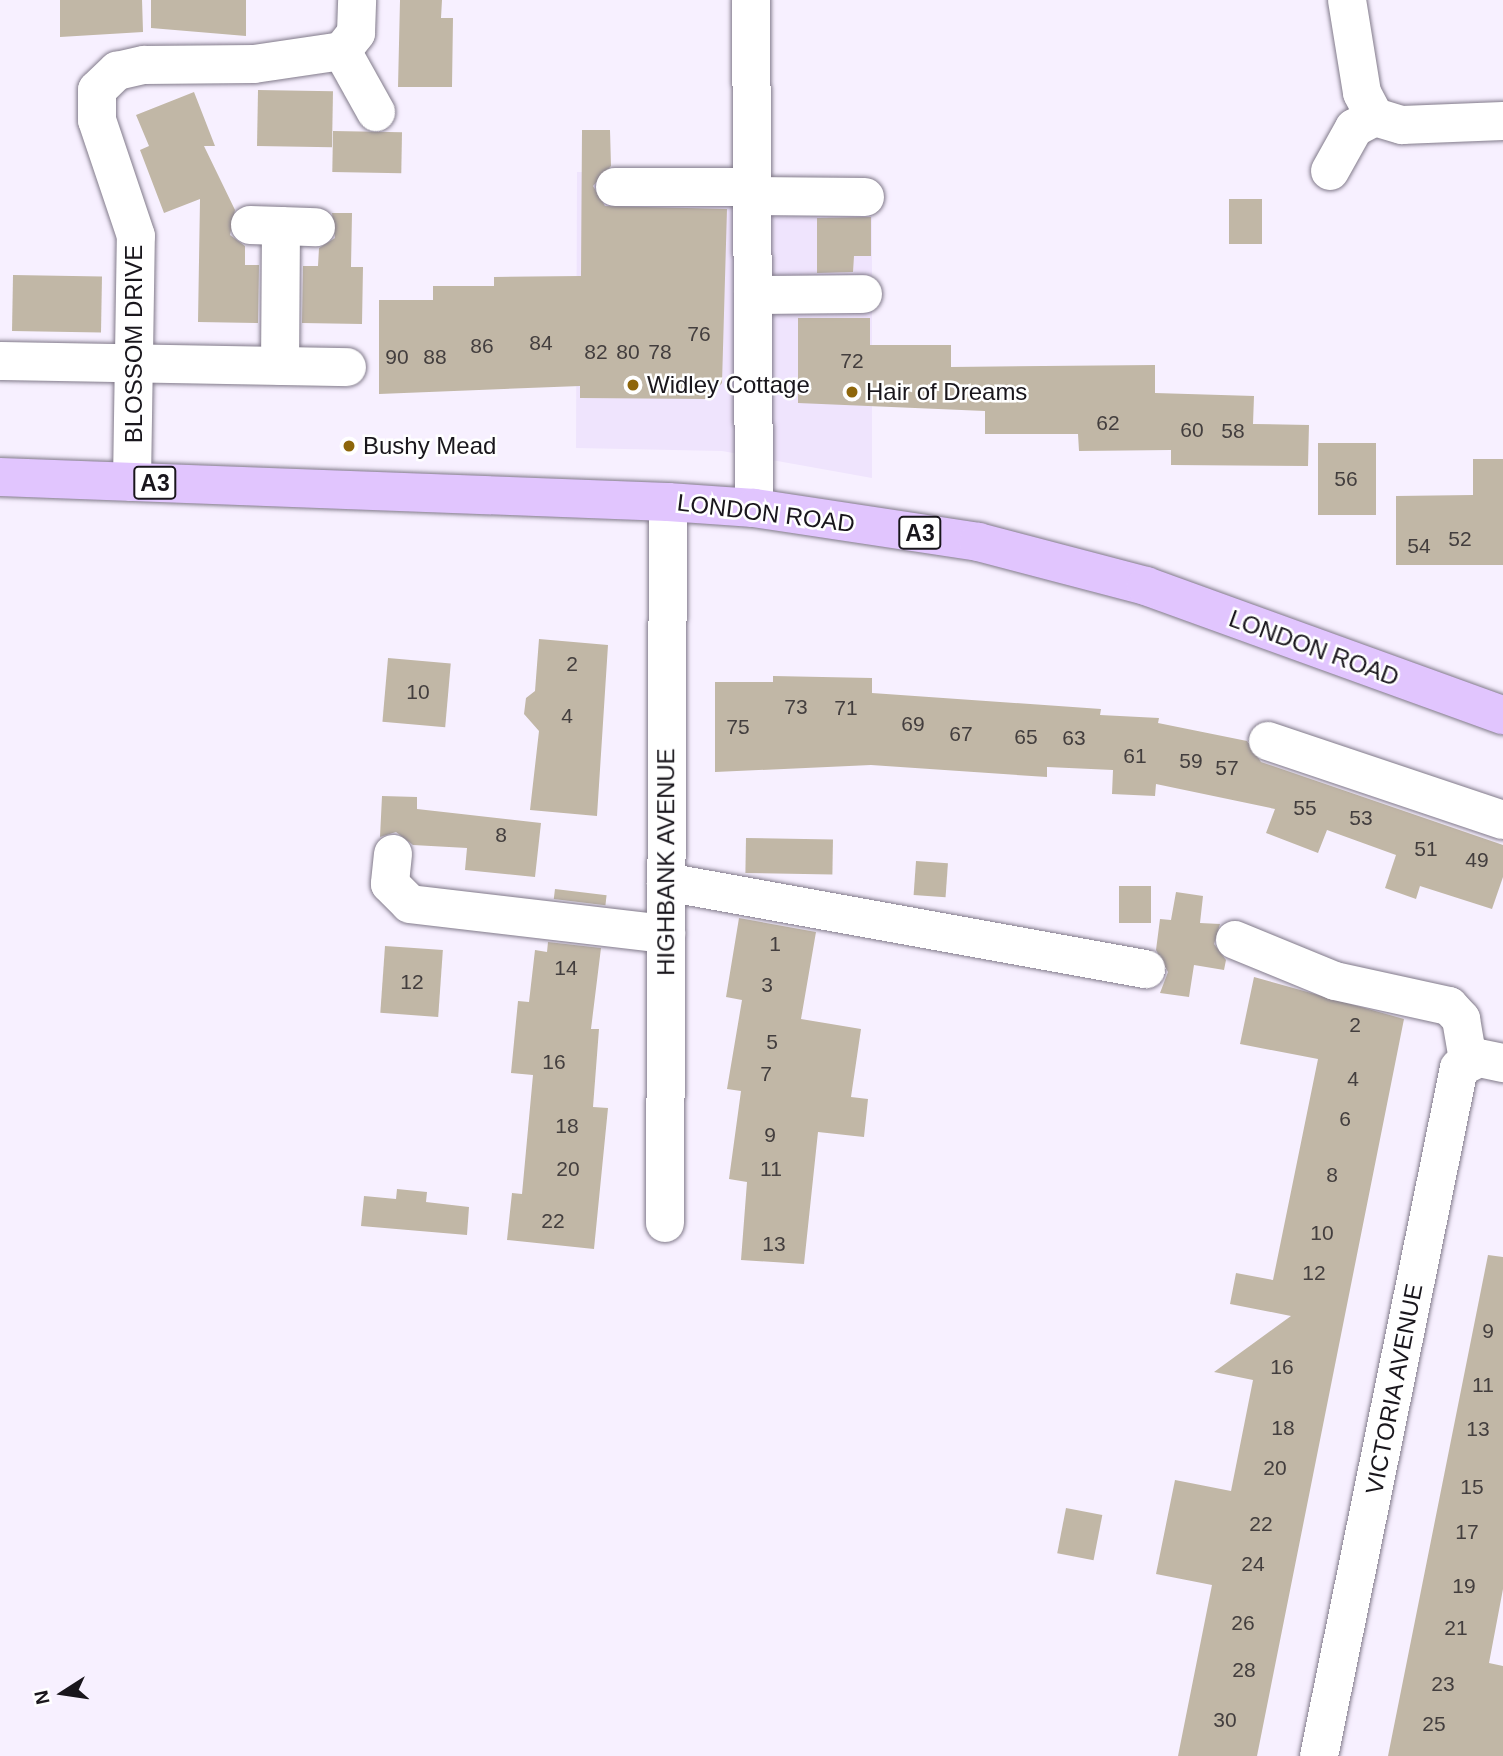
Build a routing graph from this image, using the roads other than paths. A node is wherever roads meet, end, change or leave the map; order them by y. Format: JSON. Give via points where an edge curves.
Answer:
{"nodes":[{"id":1,"x":357,"y":0,"type":"edge"},
{"id":2,"x":751,"y":0,"type":"edge"},
{"id":3,"x":1347,"y":0,"type":"edge"},
{"id":4,"x":342,"y":51,"type":"junction"},
{"id":5,"x":376,"y":112,"type":"dead end"},
{"id":6,"x":1375,"y":117,"type":"junction"},
{"id":7,"x":1503,"y":121,"type":"edge"},
{"id":8,"x":1330,"y":171,"type":"dead end"},
{"id":9,"x":615,"y":187,"type":"dead end"},
{"id":10,"x":752,"y":192,"type":"junction"},
{"id":11,"x":865,"y":197,"type":"dead end"},
{"id":12,"x":282,"y":226,"type":"dead end"},
{"id":13,"x":863,"y":294,"type":"dead end"},
{"id":14,"x":753,"y":295,"type":"junction"},
{"id":15,"x":0,"y":361,"type":"edge"},
{"id":16,"x":136,"y":364,"type":"junction"},
{"id":17,"x":280,"y":366,"type":"junction"},
{"id":18,"x":347,"y":367,"type":"dead end"},
{"id":19,"x":0,"y":477,"type":"edge"},
{"id":20,"x":132,"y":482,"type":"junction"},
{"id":21,"x":668,"y":502,"type":"junction"},
{"id":22,"x":754,"y":508,"type":"junction"},
{"id":23,"x":1503,"y":715,"type":"edge"},
{"id":24,"x":1268,"y":741,"type":"dead end"},
{"id":25,"x":1503,"y":820,"type":"edge"},
{"id":26,"x":393,"y":853,"type":"dead end"},
{"id":27,"x":666,"y":882,"type":"junction"},
{"id":28,"x":666,"y":934,"type":"junction"},
{"id":29,"x":1235,"y":940,"type":"dead end"},
{"id":30,"x":1146,"y":969,"type":"dead end"},
{"id":31,"x":1485,"y":1061,"type":"edge"},
{"id":32,"x":665,"y":1223,"type":"dead end"},
{"id":33,"x":1319,"y":1756,"type":"edge"}],
"edges":[{"from":1,"to":4,"type":"street","via":[[356,33]]},
{"from":2,"to":10,"type":"street"},
{"from":3,"to":6,"type":"street","via":[[1362,93]]},
{"from":4,"to":5,"type":"street"},
{"from":4,"to":16,"type":"street","name":"BLOSSOM DRIVE","via":[[254,64],[144,65],[117,71],[97,90],[97,120],[136,236]]},
{"from":6,"to":7,"type":"street","via":[[1402,125]]},
{"from":6,"to":8,"type":"street","via":[[1354,128]]},
{"from":9,"to":10,"type":"street"},
{"from":10,"to":11,"type":"street"},
{"from":10,"to":14,"type":"street"},
{"from":12,"to":17,"type":"street"},
{"from":13,"to":14,"type":"street"},
{"from":14,"to":22,"type":"street"},
{"from":15,"to":16,"type":"street"},
{"from":16,"to":17,"type":"street"},
{"from":16,"to":20,"type":"street","name":"BLOSSOM DRIVE"},
{"from":17,"to":18,"type":"street"},
{"from":19,"to":20,"type":"main road","name":"LONDON ROAD","number":"A3"},
{"from":20,"to":21,"type":"main road","name":"LONDON ROAD","number":"A3"},
{"from":21,"to":22,"type":"main road","name":"LONDON ROAD","number":"A3"},
{"from":21,"to":27,"type":"street","name":"HIGHBANK AVENUE"},
{"from":22,"to":23,"type":"main road","name":"LONDON ROAD","number":"A3","via":[[1057,559]]},
{"from":24,"to":25,"type":"street"},
{"from":26,"to":28,"type":"street","via":[[390,884],[410,904]]},
{"from":27,"to":28,"type":"street","name":"HIGHBANK AVENUE"},
{"from":27,"to":30,"type":"street"},
{"from":28,"to":32,"type":"street","name":"HIGHBANK AVENUE"},
{"from":29,"to":31,"type":"street","via":[[1335,981],[1448,1006],[1461,1019]]},
{"from":31,"to":33,"type":"street","name":"VICTORIA AVENUE","via":[[1459,1068]]}]}
